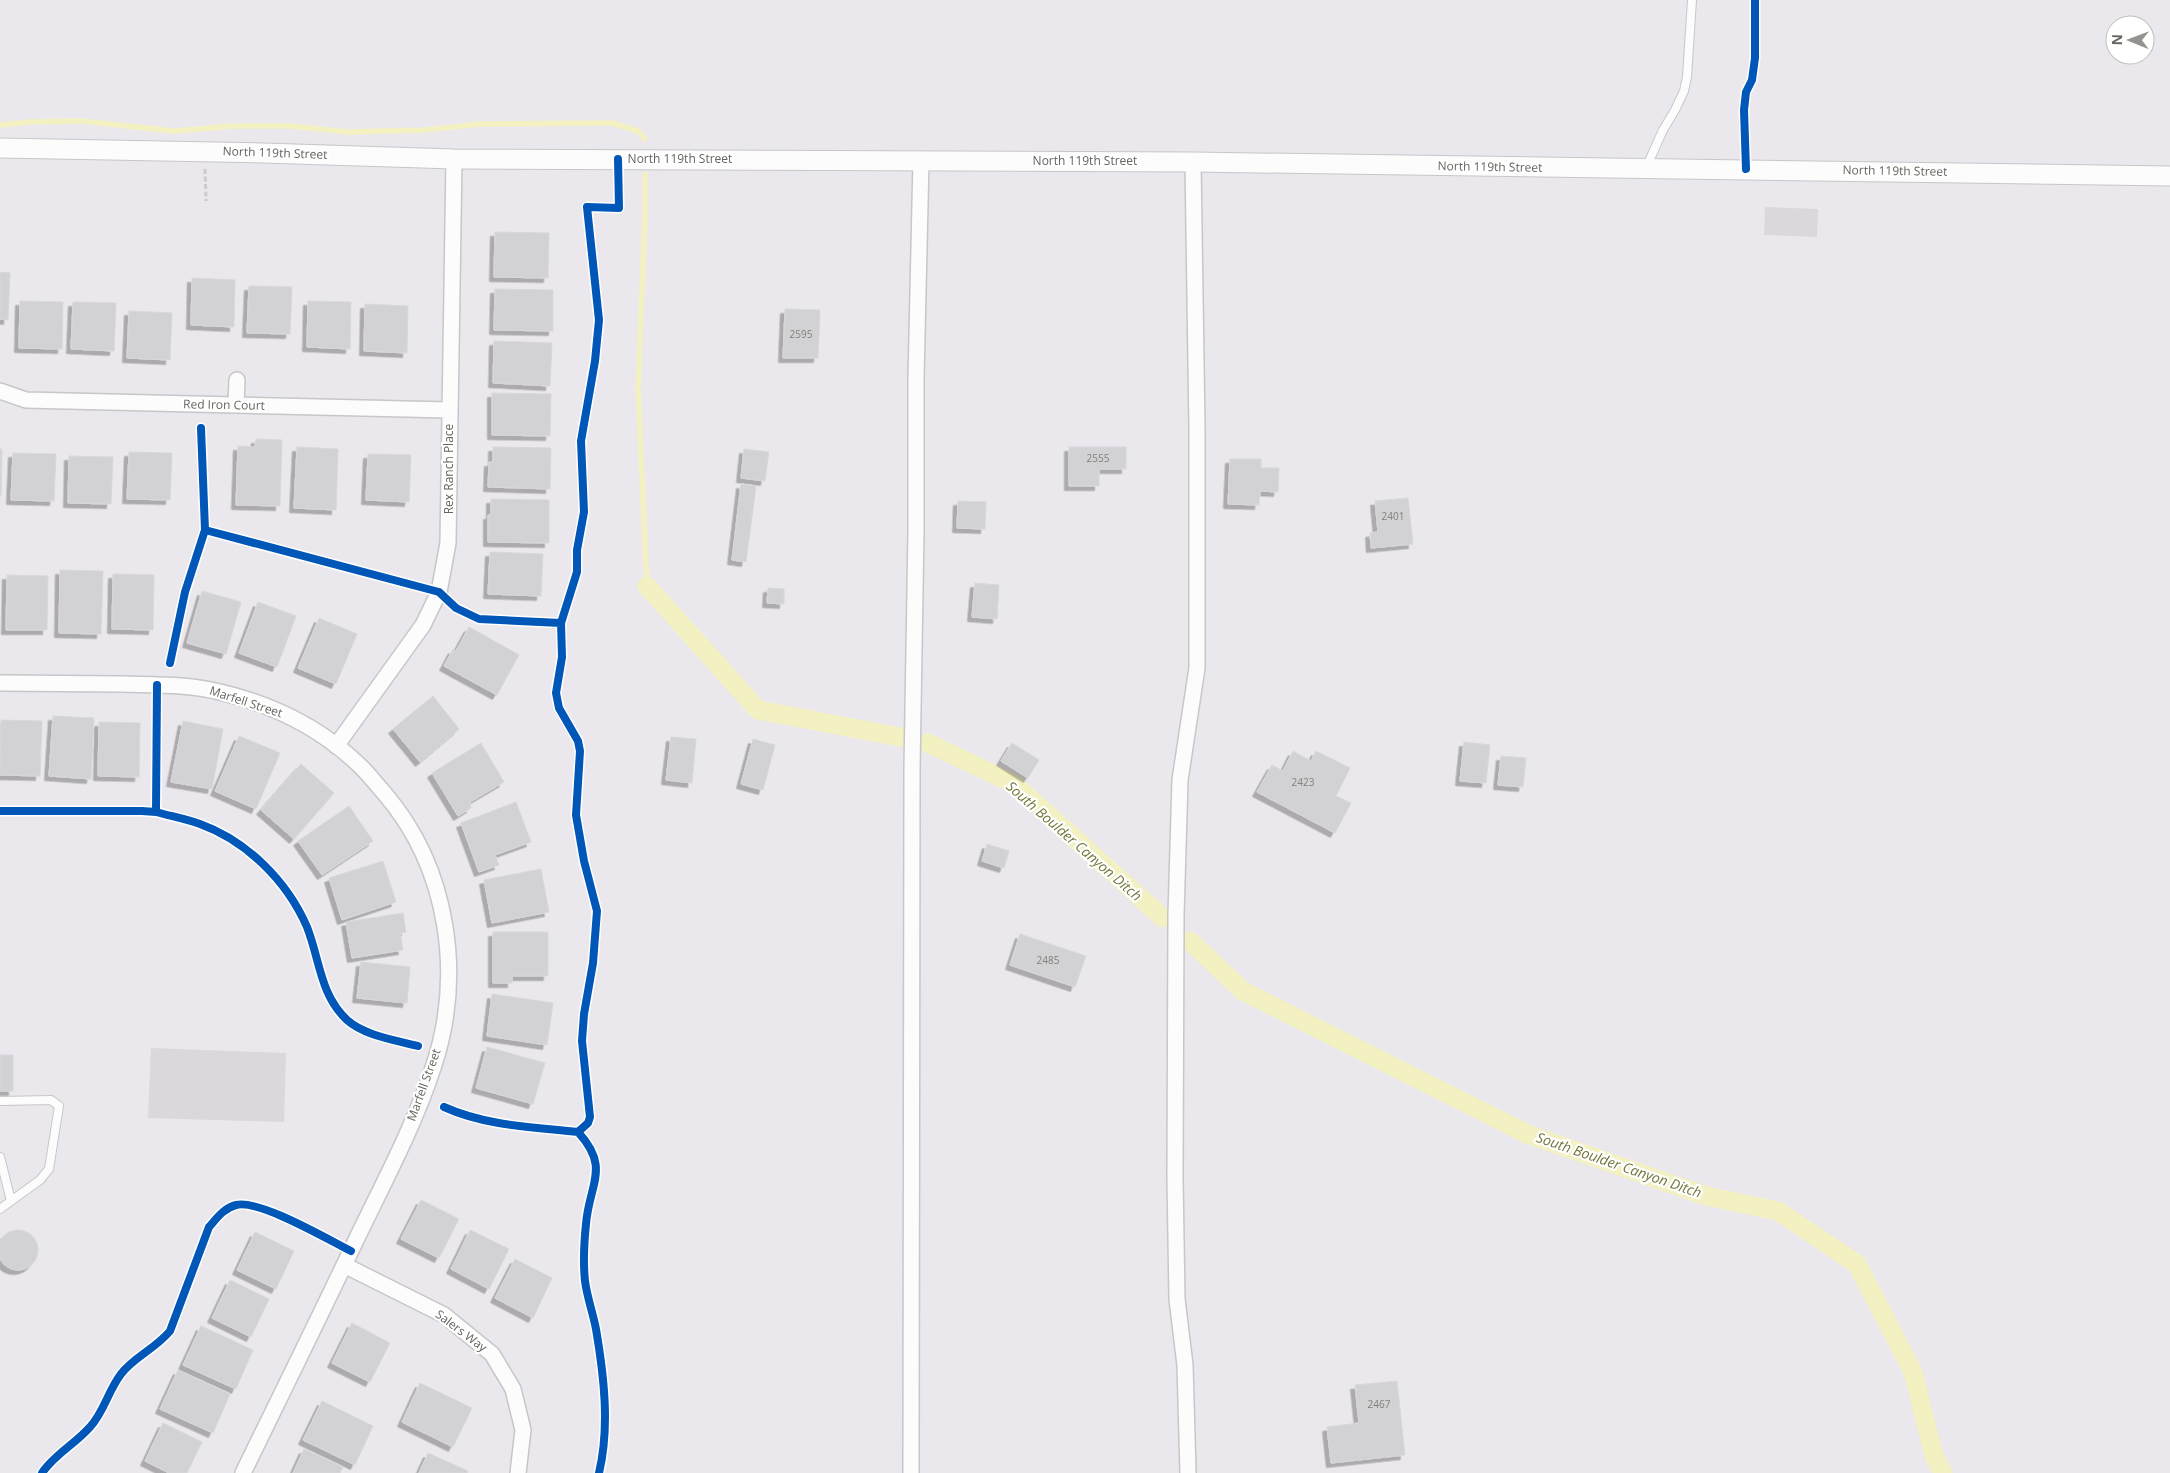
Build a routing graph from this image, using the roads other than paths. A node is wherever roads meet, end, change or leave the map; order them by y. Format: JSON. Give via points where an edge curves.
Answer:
{"nodes":[{"id":1,"x":1692,"y":0,"type":"edge"},
{"id":2,"x":0,"y":148,"type":"edge"},
{"id":3,"x":454,"y":159,"type":"junction"},
{"id":4,"x":921,"y":160,"type":"junction"},
{"id":5,"x":1193,"y":162,"type":"junction"},
{"id":6,"x":1646,"y":168,"type":"junction"},
{"id":7,"x":2170,"y":176,"type":"edge"},
{"id":8,"x":237,"y":380,"type":"dead end"},
{"id":9,"x":0,"y":391,"type":"edge"},
{"id":10,"x":236,"y":405,"type":"junction"},
{"id":11,"x":449,"y":410,"type":"junction"},
{"id":12,"x":0,"y":683,"type":"edge"},
{"id":13,"x":336,"y":746,"type":"junction"},
{"id":14,"x":0,"y":1101,"type":"edge"},
{"id":15,"x":0,"y":1158,"type":"edge"},
{"id":16,"x":11,"y":1202,"type":"junction"},
{"id":17,"x":0,"y":1209,"type":"edge"},
{"id":18,"x":344,"y":1265,"type":"junction"},
{"id":19,"x":243,"y":1473,"type":"edge"},
{"id":20,"x":518,"y":1473,"type":"edge"},
{"id":21,"x":910,"y":1473,"type":"edge"},
{"id":22,"x":1188,"y":1473,"type":"edge"}],
"edges":[{"from":1,"to":6,"type":"lane","via":[[1684,91]]},
{"from":2,"to":3,"type":"street","name":"North 119th Street"},
{"from":3,"to":4,"type":"street","name":"North 119th Street"},
{"from":3,"to":11,"type":"street","name":"Rex Ranch Place"},
{"from":4,"to":5,"type":"street","name":"North 119th Street"},
{"from":4,"to":21,"type":"street","via":[[912,769]]},
{"from":5,"to":6,"type":"street","name":"North 119th Street"},
{"from":5,"to":22,"type":"street","via":[[1197,668],[1180,780],[1176,915],[1177,1299],[1185,1366]]},
{"from":6,"to":7,"type":"street","name":"North 119th Street"},
{"from":8,"to":10,"type":"street"},
{"from":9,"to":10,"type":"street","name":"Red Iron Court","via":[[26,400]]},
{"from":10,"to":11,"type":"street","name":"Red Iron Court"},
{"from":11,"to":13,"type":"street","name":"Rex Ranch Place","via":[[448,543],[440,592],[423,625]]},
{"from":12,"to":13,"type":"street","name":"Marfell Street","via":[[186,686],[220,691],[280,712]]},
{"from":13,"to":18,"type":"street","name":"Marfell Street","via":[[359,765],[399,811],[422,851],[437,891],[447,932],[449,976],[446,1018],[434,1066],[414,1118]]},
{"from":14,"to":16,"type":"lane","via":[[51,1100],[59,1106],[49,1169]]},
{"from":15,"to":16,"type":"lane"},
{"from":16,"to":17,"type":"lane"},
{"from":18,"to":19,"type":"street","name":"Marfell Street"},
{"from":18,"to":20,"type":"street","name":"Salers Way","via":[[444,1315],[492,1354],[513,1390],[523,1430]]}]}
